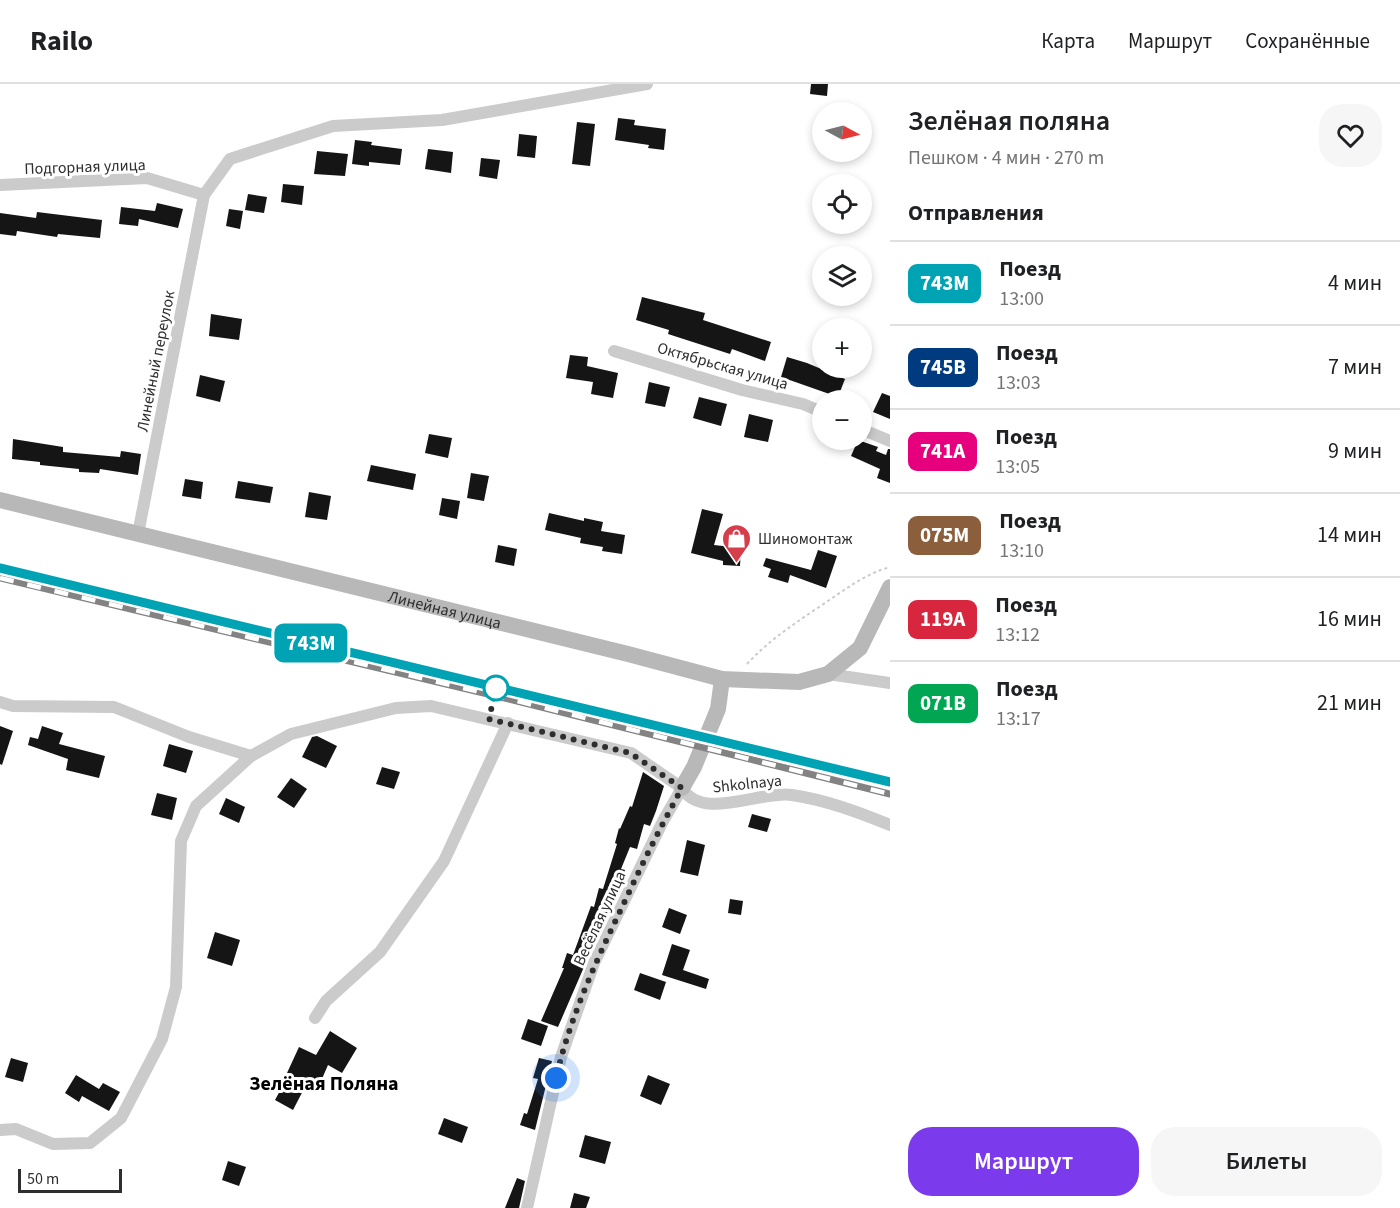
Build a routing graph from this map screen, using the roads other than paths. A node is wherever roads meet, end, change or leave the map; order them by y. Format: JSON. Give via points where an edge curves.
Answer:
{"nodes":[{"id":1,"x":646,"y":84,"type":"edge"},
{"id":2,"x":0,"y":185,"type":"edge"},
{"id":3,"x":204,"y":195,"type":"junction"},
{"id":4,"x":614,"y":351,"type":"dead end"},
{"id":5,"x":812,"y":408,"type":"edge"},
{"id":6,"x":872,"y":434,"type":"edge"},
{"id":7,"x":890,"y":441,"type":"edge"},
{"id":8,"x":0,"y":500,"type":"edge"},
{"id":9,"x":138,"y":534,"type":"junction"},
{"id":10,"x":890,"y":586,"type":"edge"},
{"id":11,"x":828,"y":674,"type":"junction"},
{"id":12,"x":727,"y":680,"type":"junction"},
{"id":13,"x":890,"y":683,"type":"edge"},
{"id":14,"x":0,"y":702,"type":"edge"},
{"id":15,"x":508,"y":723,"type":"junction"},
{"id":16,"x":251,"y":756,"type":"junction"},
{"id":17,"x":682,"y":788,"type":"junction"},
{"id":18,"x":890,"y":825,"type":"edge"},
{"id":19,"x":315,"y":1018,"type":"dead end"},
{"id":20,"x":0,"y":1130,"type":"edge"},
{"id":21,"x":527,"y":1208,"type":"edge"}],
"edges":[{"from":1,"to":3,"type":"street","via":[[442,120],[333,126],[230,159]]},
{"from":2,"to":3,"type":"street","name":"Подгорная улица","via":[[147,178]]},
{"from":3,"to":9,"type":"street","name":"Линейный переулок"},
{"from":4,"to":5,"type":"street","name":"Октябрьская улица"},
{"from":6,"to":7,"type":"street"},
{"from":8,"to":9,"type":"street","name":"Линейная улица"},
{"from":9,"to":12,"type":"street","name":"Линейная улица"},
{"from":10,"to":11,"type":"street","via":[[860,648]]},
{"from":11,"to":12,"type":"street","name":"Линейная улица","via":[[798,682]]},
{"from":11,"to":13,"type":"street","name":"Линейная улица"},
{"from":12,"to":17,"type":"street"},
{"from":14,"to":16,"type":"street","via":[[13,706],[114,707]]},
{"from":15,"to":16,"type":"street","name":"Shkolnaya","via":[[431,706],[396,708],[291,734]]},
{"from":15,"to":17,"type":"street","name":"Shkolnaya","via":[[630,753]]},
{"from":15,"to":19,"type":"street","via":[[444,861],[380,952],[326,1001]]},
{"from":16,"to":20,"type":"street","name":"Shkolnaya","via":[[196,806],[181,841],[176,987],[162,1039],[121,1118],[90,1143],[53,1144],[16,1129]]},
{"from":17,"to":18,"type":"street","name":"Shkolnaya","via":[[687,796],[708,805],[789,794],[853,810]]},
{"from":17,"to":21,"type":"street","name":"Весёлая улица","via":[[594,963],[561,1057]]}]}
